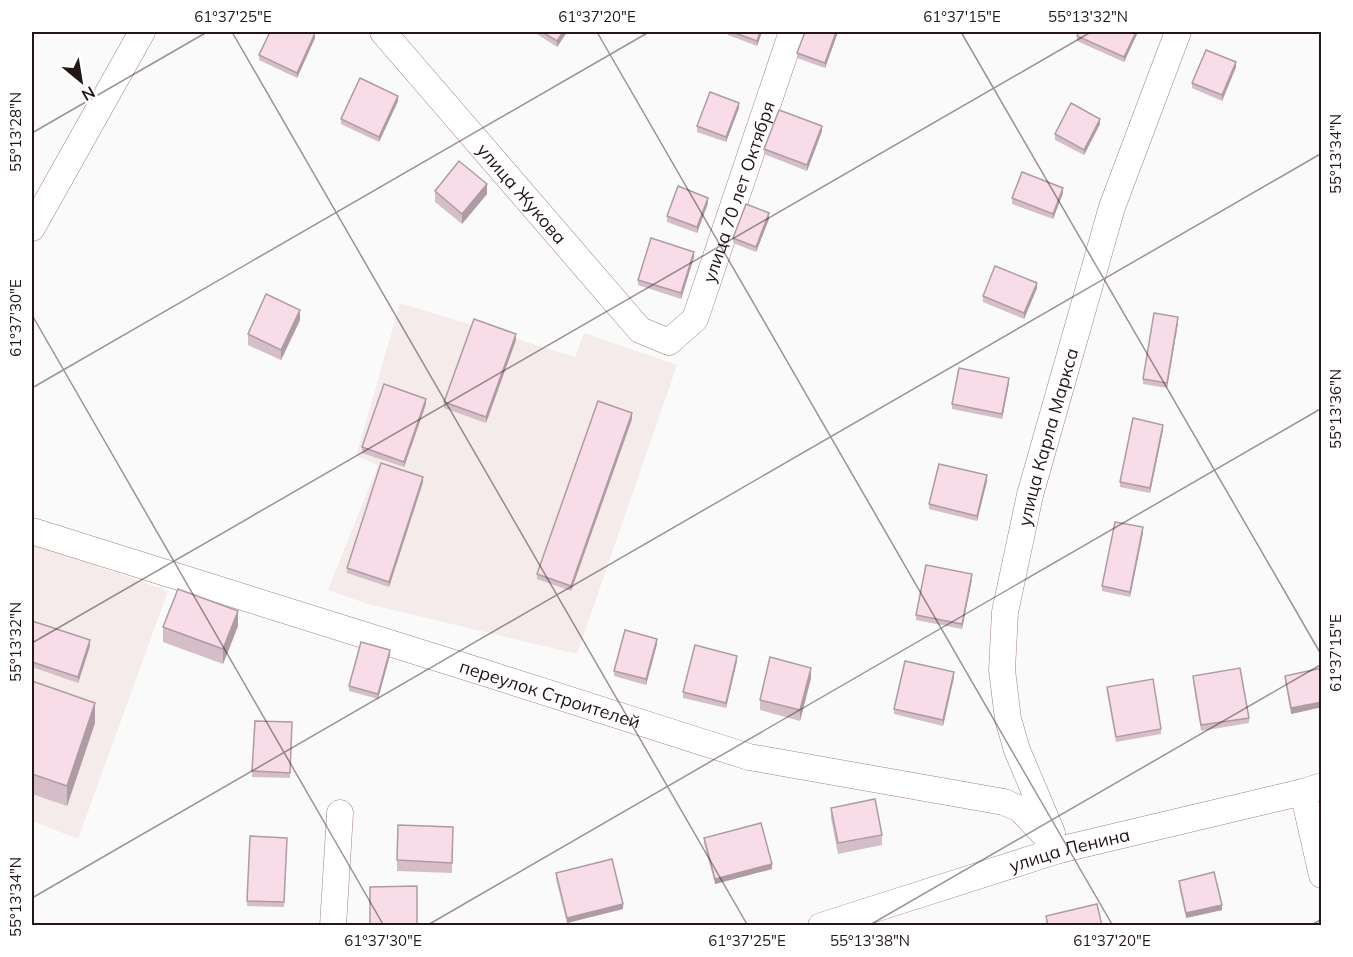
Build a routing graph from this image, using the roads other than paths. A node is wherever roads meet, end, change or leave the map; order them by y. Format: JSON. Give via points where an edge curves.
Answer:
{"nodes":[{"id":1,"x":142,"y":32,"type":"edge"},
{"id":2,"x":383,"y":32,"type":"edge"},
{"id":3,"x":792,"y":32,"type":"edge"},
{"id":4,"x":1178,"y":32,"type":"edge"},
{"id":5,"x":32,"y":228,"type":"edge"},
{"id":6,"x":669,"y":342,"type":"joint"},
{"id":7,"x":32,"y":531,"type":"edge"},
{"id":8,"x":1312,"y":789,"type":"edge"},
{"id":9,"x":340,"y":813,"type":"dead end"},
{"id":10,"x":1059,"y":850,"type":"junction"},
{"id":11,"x":1322,"y":875,"type":"edge"},
{"id":12,"x":333,"y":926,"type":"edge"},
{"id":13,"x":821,"y":926,"type":"edge"}],
"edges":[{"from":1,"to":5,"type":"street"},
{"from":2,"to":6,"type":"street","name":"улица Жукова","via":[[640,330]]},
{"from":3,"to":6,"type":"street","name":"улица 70 лет Октября","via":[[695,319]]},
{"from":4,"to":10,"type":"street","name":"улица Карла Маркса","via":[[1112,207],[1030,495],[1005,612],[1002,670],[1008,719]]},
{"from":7,"to":10,"type":"street","name":"переулок Строителей","via":[[748,757],[1004,802],[1020,809]]},
{"from":8,"to":10,"type":"street","name":"улица Ленина"},
{"from":8,"to":11,"type":"street"},
{"from":9,"to":12,"type":"street"},
{"from":10,"to":13,"type":"street","name":"улица Ленина"}]}
